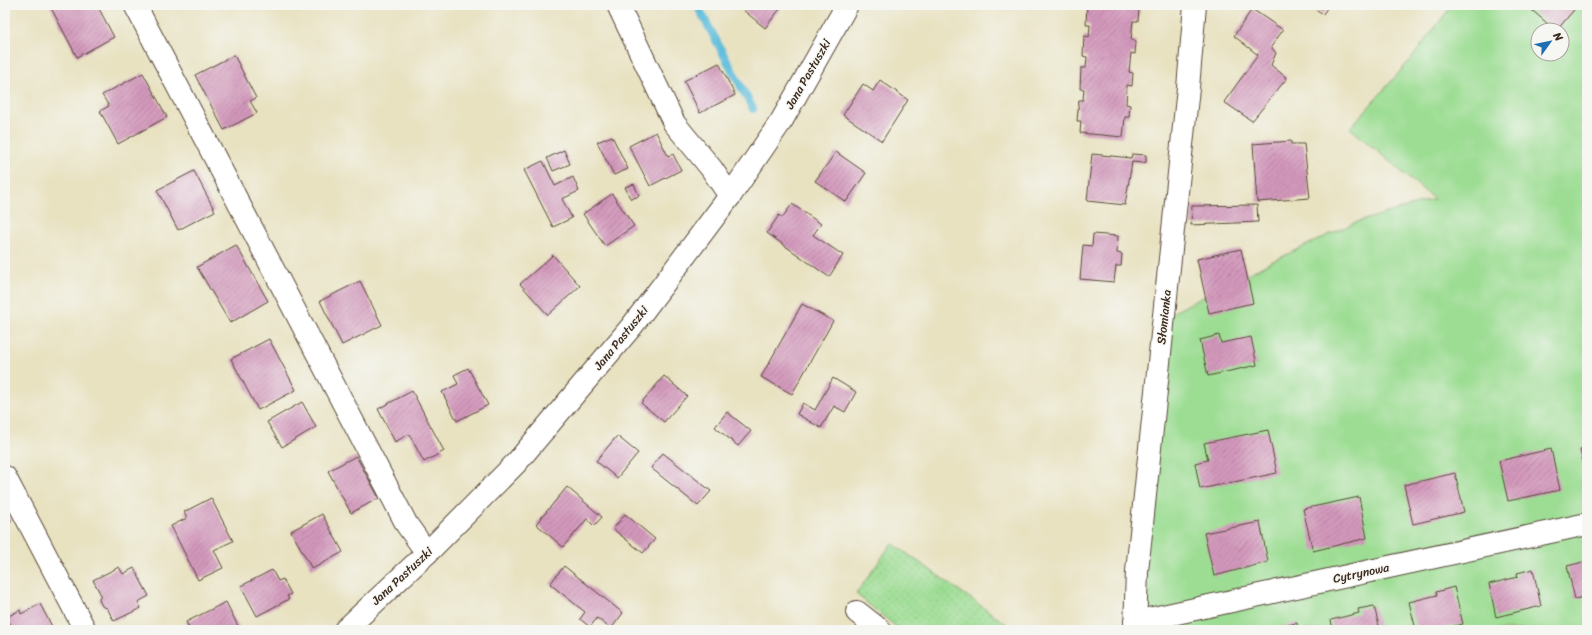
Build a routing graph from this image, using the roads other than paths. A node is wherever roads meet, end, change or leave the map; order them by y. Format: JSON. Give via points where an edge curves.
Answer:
{"nodes":[{"id":1,"x":136,"y":5,"type":"edge"},
{"id":2,"x":618,"y":5,"type":"edge"},
{"id":3,"x":847,"y":5,"type":"edge"},
{"id":4,"x":1195,"y":5,"type":"edge"},
{"id":5,"x":730,"y":196,"type":"junction"},
{"id":6,"x":5,"y":477,"type":"edge"},
{"id":7,"x":1587,"y":524,"type":"edge"},
{"id":8,"x":428,"y":553,"type":"junction"},
{"id":9,"x":857,"y":612,"type":"dead end"},
{"id":10,"x":1135,"y":626,"type":"edge"},
{"id":11,"x":85,"y":630,"type":"edge"},
{"id":12,"x":345,"y":630,"type":"edge"},
{"id":13,"x":880,"y":630,"type":"edge"}],
"edges":[{"from":1,"to":8,"type":"street","via":[[407,525]]},
{"from":2,"to":5,"type":"street","via":[[674,123]]},
{"from":3,"to":5,"type":"street","name":"Jana Pastuszki","via":[[782,120]]},
{"from":4,"to":10,"type":"street","name":"Słomianka","via":[[1187,104],[1137,571]]},
{"from":5,"to":8,"type":"street","name":"Jana Pastuszki","via":[[632,326],[517,462]]},
{"from":6,"to":11,"type":"street"},
{"from":7,"to":10,"type":"street","name":"Cytrynowa"},
{"from":8,"to":12,"type":"street","name":"Jana Pastuszki"},
{"from":9,"to":13,"type":"street"}]}
